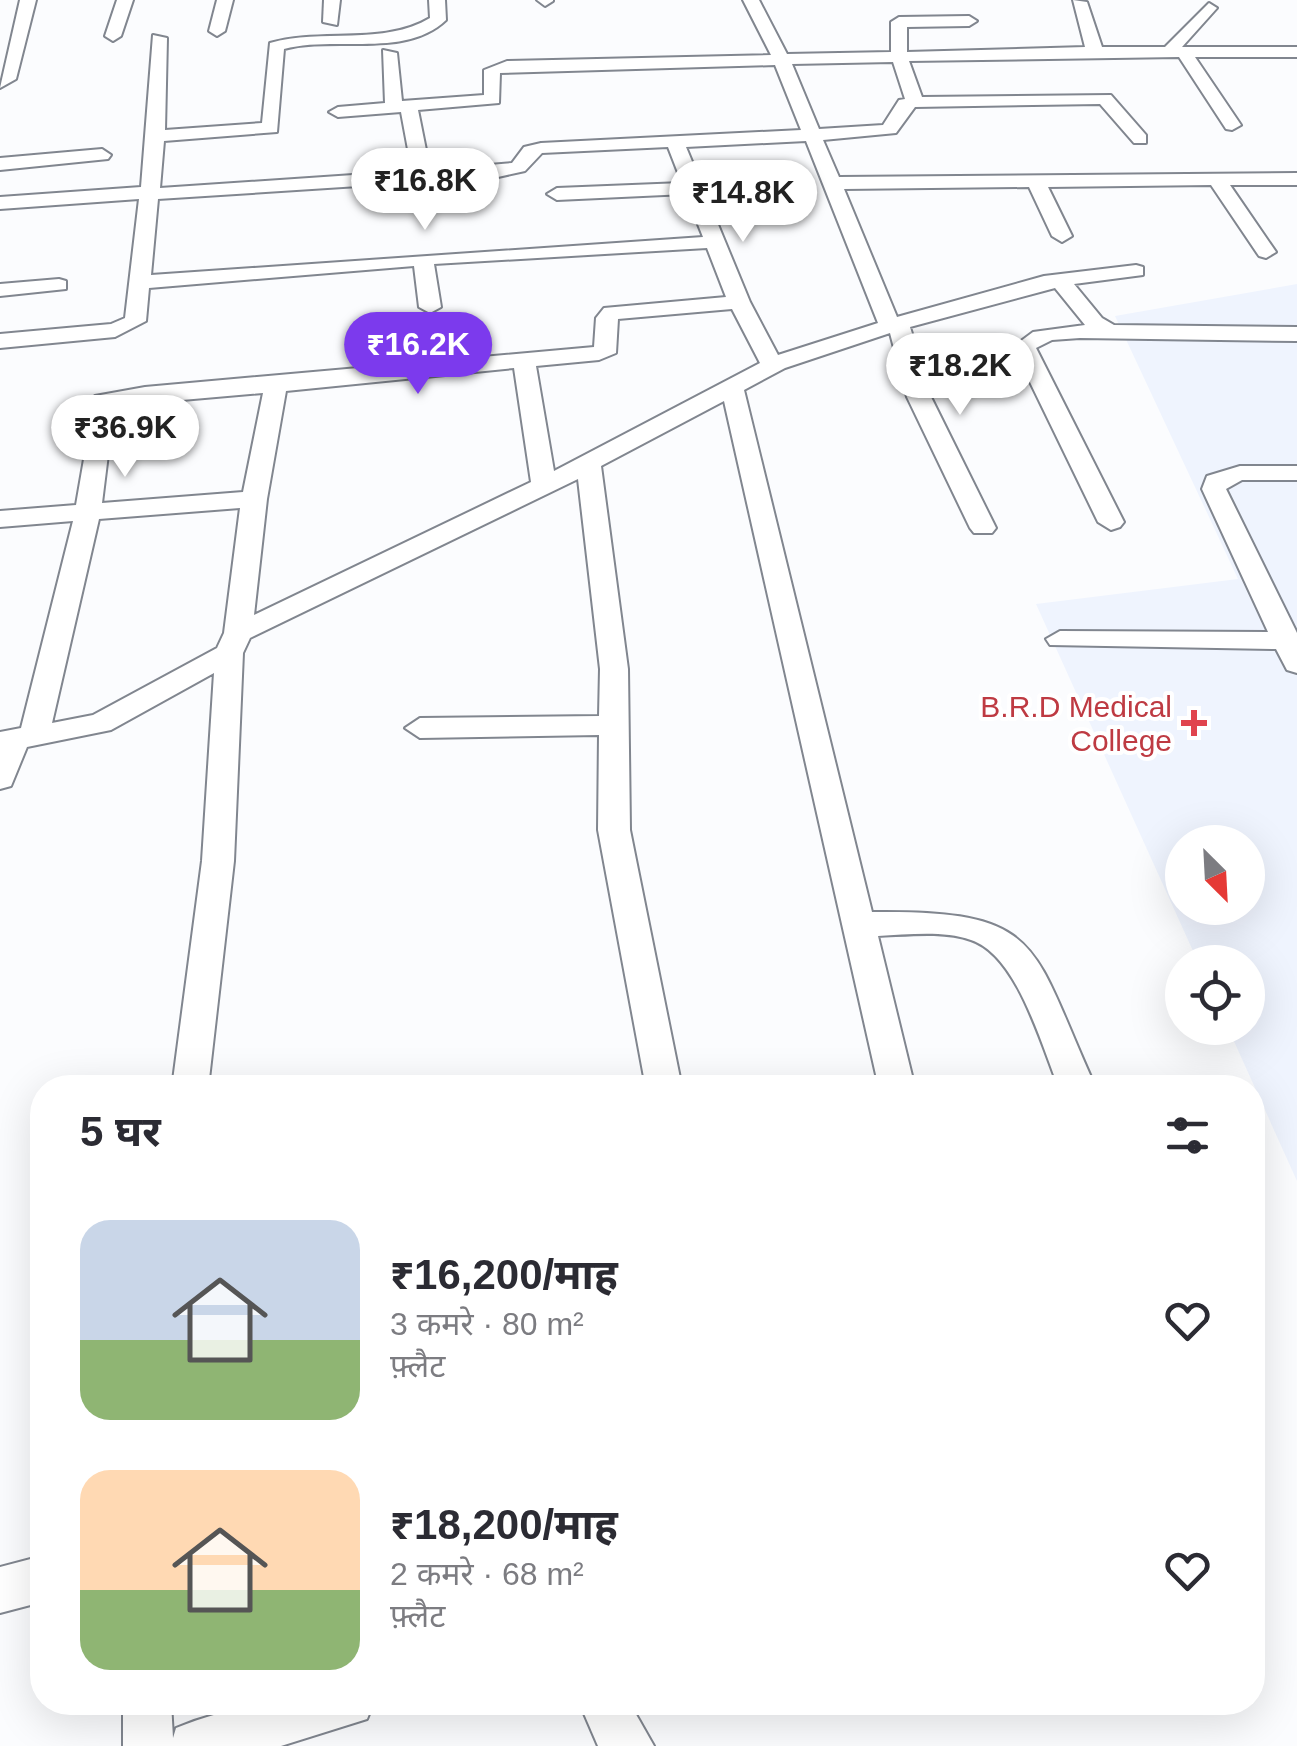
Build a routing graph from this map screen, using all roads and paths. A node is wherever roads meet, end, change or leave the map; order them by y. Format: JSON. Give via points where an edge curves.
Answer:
{"nodes":[{"id":1,"x":28,"y":0,"type":"edge"},
{"id":2,"x":126,"y":0,"type":"edge"},
{"id":3,"x":225,"y":0,"type":"edge"},
{"id":4,"x":332,"y":0,"type":"edge"},
{"id":5,"x":438,"y":0,"type":"edge"},
{"id":6,"x":752,"y":0,"type":"edge"},
{"id":7,"x":1079,"y":2,"type":"edge"},
{"id":8,"x":1209,"y":8,"type":"dead end"},
{"id":9,"x":969,"y":21,"type":"dead end"},
{"id":10,"x":331,"y":22,"type":"dead end"},
{"id":11,"x":218,"y":31,"type":"dead end"},
{"id":12,"x":113,"y":36,"type":"dead end"},
{"id":13,"x":158,"y":38,"type":"dead end"},
{"id":14,"x":1095,"y":52,"type":"junction"},
{"id":15,"x":1176,"y":52,"type":"junction"},
{"id":16,"x":1297,"y":52,"type":"edge"},
{"id":17,"x":389,"y":53,"type":"dead end"},
{"id":18,"x":899,"y":56,"type":"junction"},
{"id":19,"x":781,"y":58,"type":"junction"},
{"id":20,"x":0,"y":83,"type":"edge"},
{"id":21,"x":915,"y":102,"type":"junction"},
{"id":22,"x":402,"y":108,"type":"junction"},
{"id":23,"x":338,"y":112,"type":"dead end"},
{"id":24,"x":1232,"y":125,"type":"dead end"},
{"id":25,"x":156,"y":136,"type":"junction"},
{"id":26,"x":812,"y":136,"type":"junction"},
{"id":27,"x":1140,"y":139,"type":"dead end"},
{"id":28,"x":675,"y":142,"type":"junction"},
{"id":29,"x":102,"y":155,"type":"dead end"},
{"id":30,"x":0,"y":164,"type":"edge"},
{"id":31,"x":422,"y":176,"type":"junction"},
{"id":32,"x":1297,"y":179,"type":"edge"},
{"id":33,"x":1217,"y":180,"type":"junction"},
{"id":34,"x":832,"y":183,"type":"junction"},
{"id":35,"x":1037,"y":184,"type":"junction"},
{"id":36,"x":692,"y":188,"type":"junction"},
{"id":37,"x":150,"y":193,"type":"junction"},
{"id":38,"x":557,"y":194,"type":"dead end"},
{"id":39,"x":0,"y":203,"type":"edge"},
{"id":40,"x":1062,"y":236,"type":"dead end"},
{"id":41,"x":714,"y":242,"type":"junction"},
{"id":42,"x":1266,"y":252,"type":"dead end"},
{"id":43,"x":422,"y":258,"type":"junction"},
{"id":44,"x":1136,"y":272,"type":"dead end"},
{"id":45,"x":1056,"y":280,"type":"junction"},
{"id":46,"x":140,"y":282,"type":"junction"},
{"id":47,"x":59,"y":285,"type":"dead end"},
{"id":48,"x":0,"y":290,"type":"edge"},
{"id":49,"x":740,"y":302,"type":"junction"},
{"id":50,"x":430,"y":306,"type":"dead end"},
{"id":51,"x":894,"y":325,"type":"junction"},
{"id":52,"x":1115,"y":332,"type":"junction"},
{"id":53,"x":1297,"y":334,"type":"edge"},
{"id":54,"x":0,"y":341,"type":"edge"},
{"id":55,"x":524,"y":360,"type":"junction"},
{"id":56,"x":772,"y":366,"type":"junction"},
{"id":57,"x":276,"y":386,"type":"junction"},
{"id":58,"x":732,"y":388,"type":"junction"},
{"id":59,"x":588,"y":463,"type":"junction"},
{"id":60,"x":1297,"y":473,"type":"edge"},
{"id":61,"x":544,"y":486,"type":"junction"},
{"id":62,"x":254,"y":499,"type":"junction"},
{"id":63,"x":88,"y":510,"type":"junction"},
{"id":64,"x":0,"y":518,"type":"edge"},
{"id":65,"x":1111,"y":522,"type":"dead end"},
{"id":66,"x":984,"y":528,"type":"dead end"},
{"id":67,"x":1060,"y":638,"type":"dead end"},
{"id":68,"x":233,"y":643,"type":"junction"},
{"id":69,"x":1294,"y":649,"type":"edge"},
{"id":70,"x":614,"y":725,"type":"junction"},
{"id":71,"x":420,"y":728,"type":"dead end"},
{"id":72,"x":16,"y":739,"type":"edge"},
{"id":73,"x":0,"y":780,"type":"edge"},
{"id":74,"x":858,"y":924,"type":"junction"},
{"id":75,"x":192,"y":1075,"type":"edge"},
{"id":76,"x":661,"y":1075,"type":"edge"},
{"id":77,"x":894,"y":1075,"type":"edge"},
{"id":78,"x":1072,"y":1075,"type":"edge"},
{"id":79,"x":30,"y":1582,"type":"edge"},
{"id":80,"x":0,"y":1590,"type":"edge"},
{"id":81,"x":147,"y":1715,"type":"edge"},
{"id":82,"x":304,"y":1715,"type":"edge"},
{"id":83,"x":609,"y":1715,"type":"edge"},
{"id":84,"x":148,"y":1746,"type":"edge"},
{"id":85,"x":194,"y":1746,"type":"edge"},
{"id":86,"x":630,"y":1746,"type":"edge"}],
"edges":[{"from":1,"to":20,"type":"street","via":[[8,79]]},
{"from":2,"to":12,"type":"street"},
{"from":3,"to":11,"type":"street"},
{"from":4,"to":10,"type":"street"},
{"from":5,"to":25,"type":"street","via":[[438,20],[430,26],[276,46],[271,128]]},
{"from":6,"to":19,"type":"street"},
{"from":7,"to":14,"type":"street"},
{"from":8,"to":15,"type":"street"},
{"from":9,"to":18,"type":"street","via":[[899,22]]},
{"from":13,"to":25,"type":"street"},
{"from":14,"to":15,"type":"street"},
{"from":14,"to":18,"type":"street"},
{"from":15,"to":16,"type":"street"},
{"from":15,"to":24,"type":"street"},
{"from":17,"to":22,"type":"street"},
{"from":18,"to":19,"type":"street"},
{"from":18,"to":21,"type":"street"},
{"from":19,"to":22,"type":"street","via":[[500,67],[492,70],[493,100]]},
{"from":19,"to":26,"type":"street"},
{"from":21,"to":26,"type":"street","via":[[905,104],[885,131]]},
{"from":21,"to":27,"type":"street","via":[[1105,99]]},
{"from":22,"to":23,"type":"street"},
{"from":22,"to":31,"type":"street"},
{"from":25,"to":37,"type":"street"},
{"from":26,"to":28,"type":"street"},
{"from":26,"to":34,"type":"street"},
{"from":28,"to":31,"type":"street","via":[[541,148],[510,170]]},
{"from":28,"to":36,"type":"street"},
{"from":29,"to":30,"type":"street"},
{"from":31,"to":37,"type":"street"},
{"from":32,"to":33,"type":"street"},
{"from":33,"to":35,"type":"street"},
{"from":33,"to":42,"type":"street"},
{"from":34,"to":35,"type":"street"},
{"from":34,"to":51,"type":"street"},
{"from":35,"to":40,"type":"street"},
{"from":36,"to":38,"type":"street"},
{"from":36,"to":41,"type":"street"},
{"from":37,"to":39,"type":"street"},
{"from":37,"to":46,"type":"street"},
{"from":41,"to":43,"type":"street"},
{"from":41,"to":49,"type":"street"},
{"from":43,"to":46,"type":"street"},
{"from":43,"to":50,"type":"street"},
{"from":44,"to":45,"type":"street"},
{"from":45,"to":51,"type":"street"},
{"from":45,"to":52,"type":"street","via":[[1094,323]]},
{"from":46,"to":54,"type":"street","via":[[137,316],[128,326]]},
{"from":47,"to":48,"type":"street"},
{"from":49,"to":55,"type":"street","via":[[612,312],[605,351]]},
{"from":49,"to":56,"type":"street"},
{"from":51,"to":56,"type":"street"},
{"from":51,"to":66,"type":"street","via":[[920,397]]},
{"from":52,"to":53,"type":"street"},
{"from":52,"to":65,"type":"street","via":[[1045,336],[1024,347]]},
{"from":55,"to":57,"type":"street"},
{"from":55,"to":61,"type":"street"},
{"from":56,"to":58,"type":"street"},
{"from":57,"to":62,"type":"street"},
{"from":57,"to":63,"type":"street","via":[[103,401]]},
{"from":58,"to":59,"type":"street"},
{"from":58,"to":74,"type":"street"},
{"from":59,"to":61,"type":"street"},
{"from":59,"to":70,"type":"street","via":[[614,669]]},
{"from":60,"to":69,"type":"street","via":[[1227,476],[1214,488]]},
{"from":61,"to":68,"type":"street"},
{"from":62,"to":63,"type":"street"},
{"from":62,"to":68,"type":"street"},
{"from":63,"to":64,"type":"street"},
{"from":63,"to":72,"type":"street"},
{"from":67,"to":69,"type":"street"},
{"from":68,"to":72,"type":"street","via":[[124,714]]},
{"from":68,"to":75,"type":"street","via":[[218,861]]},
{"from":70,"to":71,"type":"street"},
{"from":70,"to":76,"type":"street","via":[[616,847]]},
{"from":72,"to":73,"type":"street"},
{"from":74,"to":77,"type":"street"},
{"from":74,"to":78,"type":"street","via":[[964,925],[1003,938],[1018,954]]},
{"from":79,"to":80,"type":"street"},
{"from":81,"to":84,"type":"street"},
{"from":82,"to":85,"type":"street"},
{"from":83,"to":86,"type":"street"}]}
